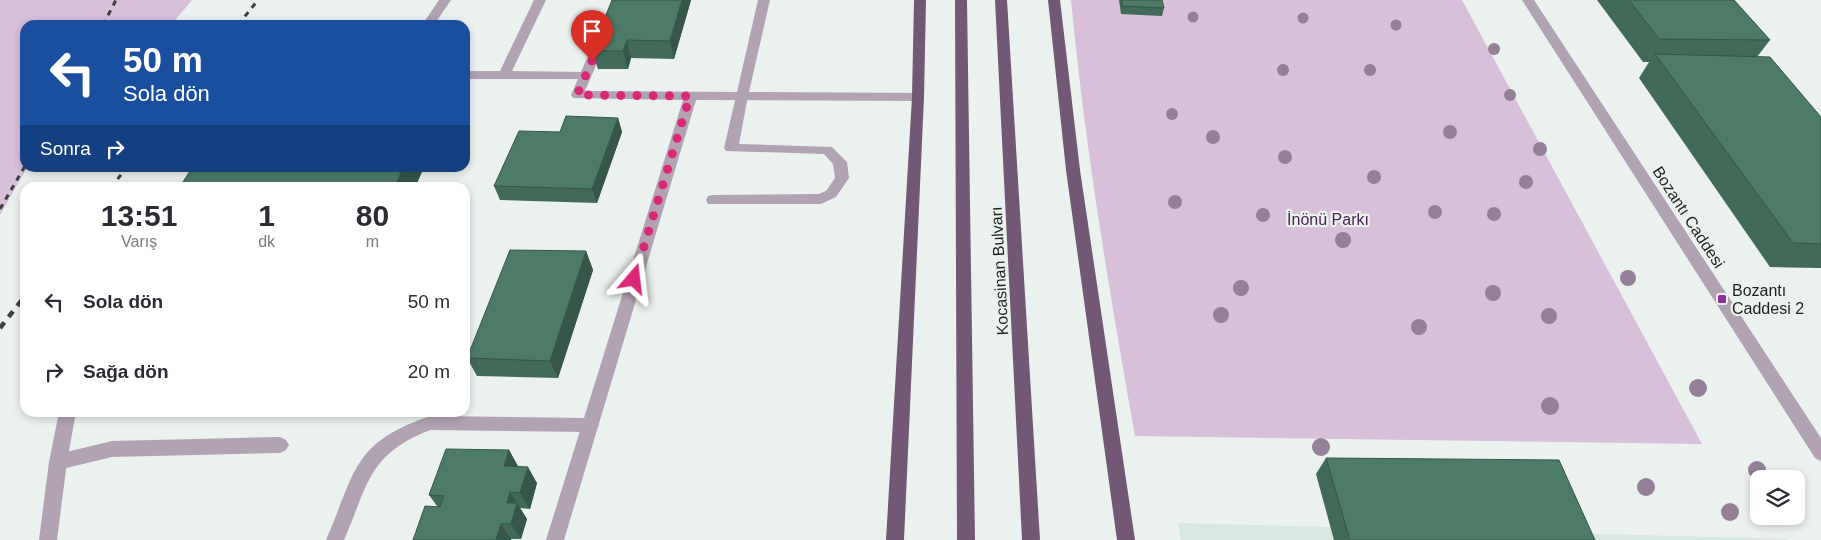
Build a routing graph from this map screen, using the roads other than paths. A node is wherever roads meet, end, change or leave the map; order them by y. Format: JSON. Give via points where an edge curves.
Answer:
{"nodes":[{"id":1,"x":445,"y":0,"type":"edge"},
{"id":2,"x":540,"y":0,"type":"edge"},
{"id":3,"x":618,"y":0,"type":"edge"},
{"id":4,"x":764,"y":0,"type":"edge"},
{"id":5,"x":920,"y":0,"type":"edge"},
{"id":6,"x":961,"y":0,"type":"edge"},
{"id":7,"x":1001,"y":0,"type":"edge"},
{"id":8,"x":1054,"y":0,"type":"edge"},
{"id":9,"x":1528,"y":0,"type":"edge"},
{"id":10,"x":431,"y":20,"type":"edge"},
{"id":11,"x":470,"y":75,"type":"edge"},
{"id":12,"x":504,"y":75,"type":"junction"},
{"id":13,"x":585,"y":76,"type":"junction"},
{"id":14,"x":690,"y":96,"type":"junction"},
{"id":15,"x":742,"y":96,"type":"junction"},
{"id":16,"x":918,"y":97,"type":"junction"},
{"id":17,"x":713,"y":200,"type":"dead end"},
{"id":18,"x":67,"y":417,"type":"edge"},
{"id":19,"x":590,"y":425,"type":"junction"},
{"id":20,"x":280,"y":445,"type":"dead end"},
{"id":21,"x":1821,"y":453,"type":"edge"},
{"id":22,"x":58,"y":462,"type":"junction"},
{"id":23,"x":48,"y":540,"type":"edge"},
{"id":24,"x":336,"y":540,"type":"edge"},
{"id":25,"x":555,"y":540,"type":"edge"},
{"id":26,"x":895,"y":540,"type":"edge"},
{"id":27,"x":966,"y":540,"type":"edge"},
{"id":28,"x":1031,"y":540,"type":"edge"},
{"id":29,"x":1126,"y":540,"type":"edge"}],
"edges":[{"from":1,"to":10,"type":"street"},
{"from":2,"to":12,"type":"street"},
{"from":3,"to":13,"type":"street"},
{"from":4,"to":15,"type":"street"},
{"from":5,"to":16,"type":"highway"},
{"from":6,"to":27,"type":"highway","name":"Kocasinan Bulvarı"},
{"from":7,"to":28,"type":"highway","name":"Kocasinan Bulvarı"},
{"from":8,"to":29,"type":"highway","via":[[1074,180]]},
{"from":9,"to":21,"type":"street","name":"Bozantı Caddesi"},
{"from":11,"to":12,"type":"street"},
{"from":12,"to":13,"type":"street"},
{"from":13,"to":14,"type":"street","via":[[577,95]]},
{"from":14,"to":15,"type":"street"},
{"from":14,"to":19,"type":"street"},
{"from":15,"to":16,"type":"street"},
{"from":15,"to":17,"type":"street","via":[[731,148],[827,150],[840,162],[842,178],[831,194],[821,199]]},
{"from":16,"to":26,"type":"highway"},
{"from":18,"to":22,"type":"street"},
{"from":19,"to":24,"type":"street","via":[[430,423],[410,430],[391,441],[367,464]]},
{"from":19,"to":25,"type":"street"},
{"from":20,"to":22,"type":"street","via":[[112,449]]},
{"from":22,"to":23,"type":"street"}]}
